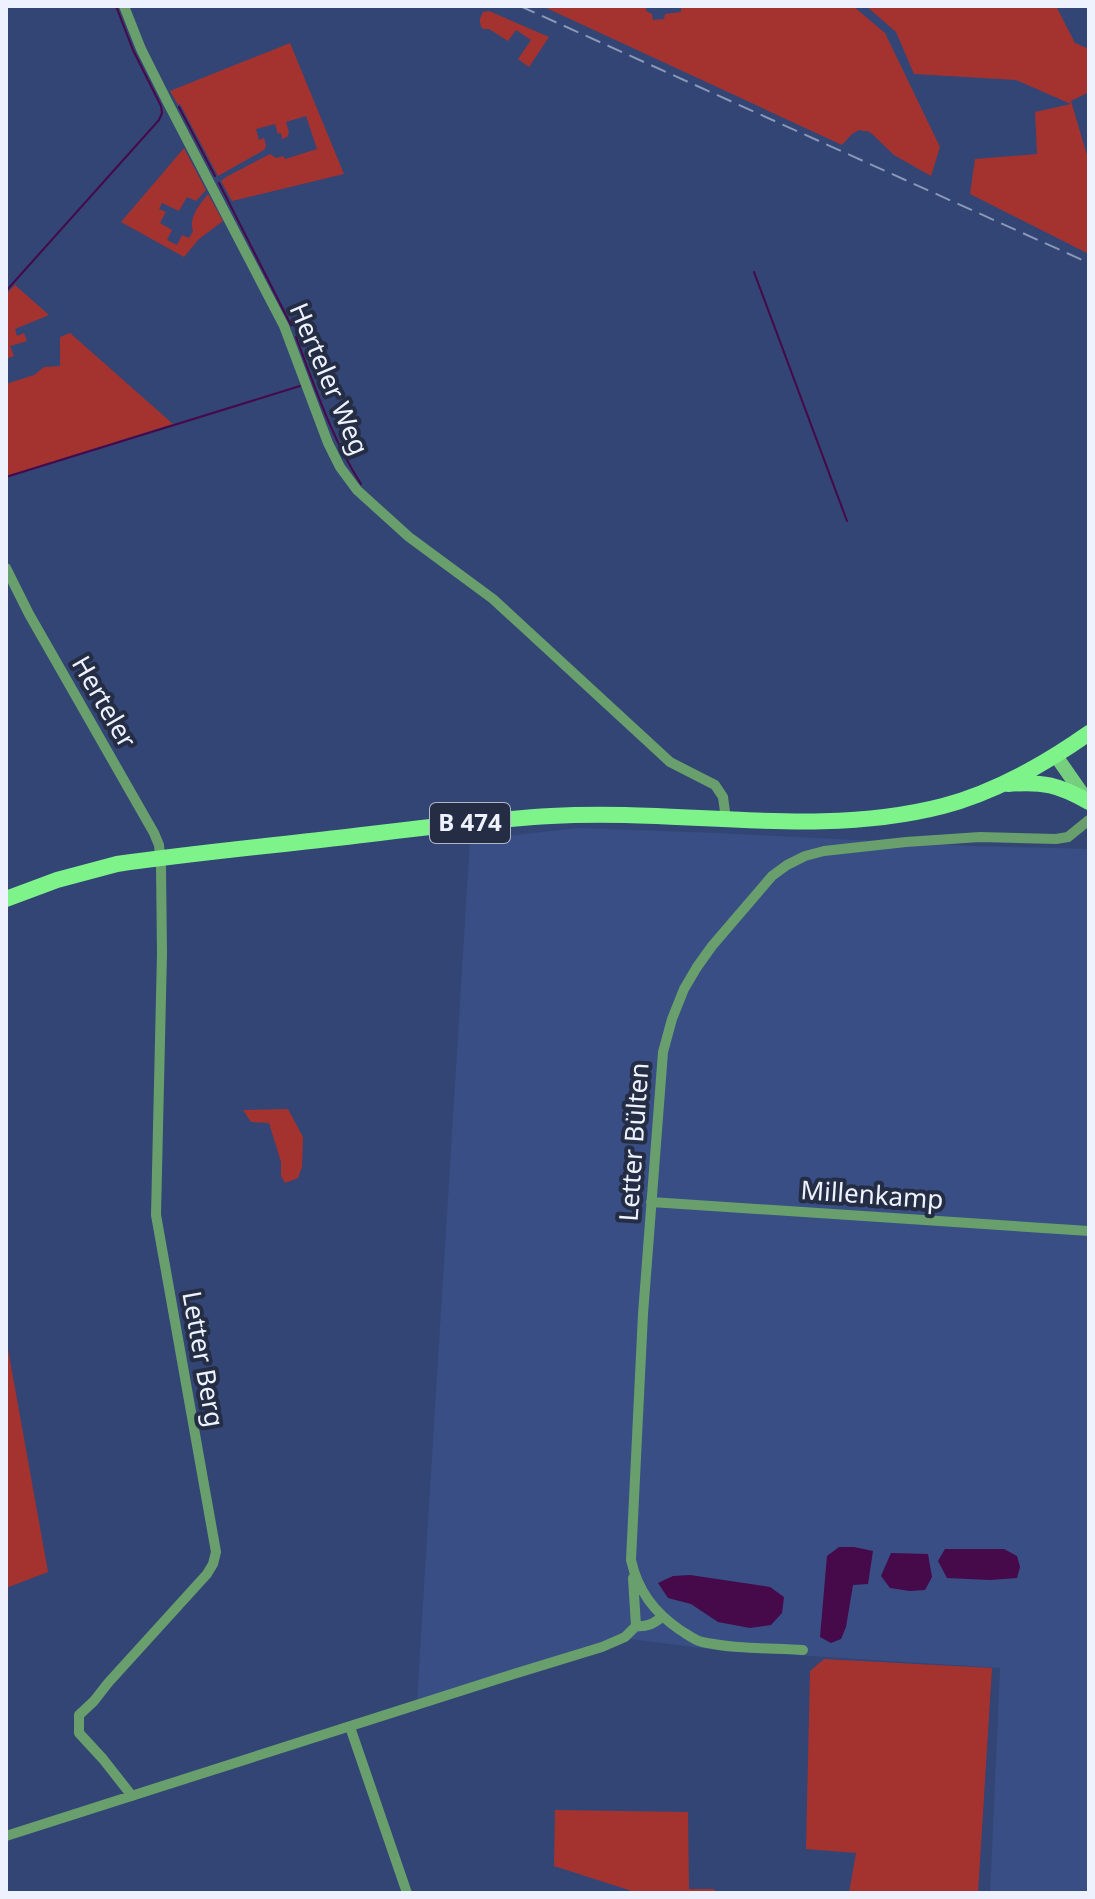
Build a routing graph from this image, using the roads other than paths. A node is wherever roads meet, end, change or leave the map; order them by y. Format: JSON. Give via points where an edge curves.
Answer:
{"nodes":[{"id":1,"x":124,"y":6,"type":"edge"},
{"id":2,"x":6,"y":568,"type":"edge"},
{"id":3,"x":1089,"y":733,"type":"edge"},
{"id":4,"x":1056,"y":756,"type":"junction"},
{"id":5,"x":1003,"y":784,"type":"junction"},
{"id":6,"x":1089,"y":802,"type":"edge"},
{"id":7,"x":726,"y":819,"type":"junction"},
{"id":8,"x":1089,"y":820,"type":"edge"},
{"id":9,"x":161,"y":858,"type":"junction"},
{"id":10,"x":6,"y":899,"type":"edge"},
{"id":11,"x":651,"y":1202,"type":"junction"},
{"id":12,"x":1089,"y":1231,"type":"edge"},
{"id":13,"x":632,"y":1568,"type":"junction"},
{"id":14,"x":662,"y":1617,"type":"junction"},
{"id":15,"x":636,"y":1626,"type":"junction"},
{"id":16,"x":803,"y":1650,"type":"dead end"},
{"id":17,"x":350,"y":1727,"type":"junction"},
{"id":18,"x":132,"y":1796,"type":"junction"},
{"id":19,"x":6,"y":1836,"type":"edge"},
{"id":20,"x":407,"y":1893,"type":"edge"}],
"edges":[{"from":1,"to":7,"type":"street","name":"Herteler Weg","via":[[167,101],[284,326],[328,443],[357,490],[409,537],[493,599],[670,762],[715,785]]},
{"from":2,"to":9,"type":"street","name":"Herteler","via":[[154,833]]},
{"from":3,"to":4,"type":"main road","number":"B 474"},
{"from":4,"to":5,"type":"main road","number":"B 474"},
{"from":4,"to":6,"type":"street"},
{"from":5,"to":6,"type":"main road","via":[[1051,785]]},
{"from":5,"to":7,"type":"main road","number":"B 474","via":[[948,804],[886,816]]},
{"from":7,"to":9,"type":"main road","number":"B 474","via":[[612,814],[520,818]]},
{"from":8,"to":11,"type":"street","name":"Letter Bülten","via":[[1077,832],[1056,839],[980,837],[824,851],[772,876],[697,967],[672,1019],[663,1052]]},
{"from":9,"to":10,"type":"main road","number":"B 474","via":[[81,872]]},
{"from":9,"to":18,"type":"street","name":"Letter Berg","via":[[156,1215],[216,1552],[207,1574],[79,1715],[79,1733]]},
{"from":11,"to":12,"type":"street","name":"Millenkamp"},
{"from":11,"to":13,"type":"street","name":"Letter Bülten"},
{"from":13,"to":14,"type":"street","name":"Letter Bülten","via":[[642,1593]]},
{"from":13,"to":15,"type":"street"},
{"from":14,"to":15,"type":"street"},
{"from":14,"to":16,"type":"street","name":"Letter Bülten","via":[[698,1641]]},
{"from":15,"to":17,"type":"street","via":[[602,1647]]},
{"from":17,"to":18,"type":"street"},
{"from":17,"to":20,"type":"street"},
{"from":18,"to":19,"type":"street"}]}
